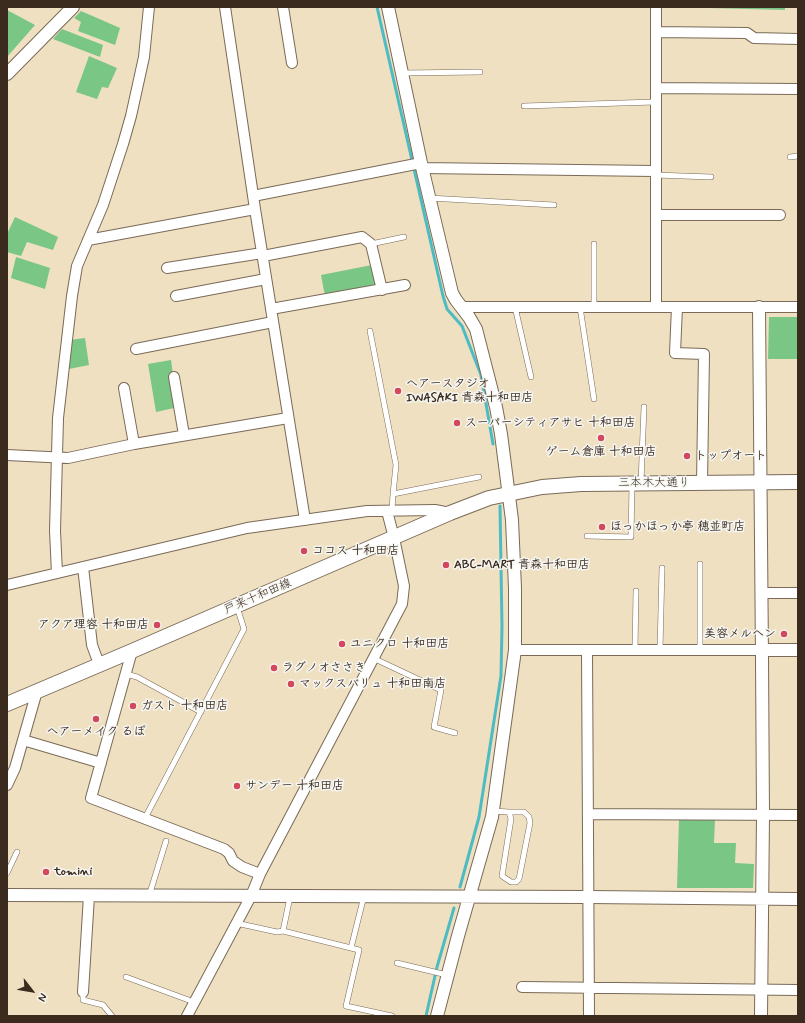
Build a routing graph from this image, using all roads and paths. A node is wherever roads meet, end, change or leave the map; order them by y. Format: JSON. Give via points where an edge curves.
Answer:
{"nodes":[{"id":1,"x":73,"y":7,"type":"edge"},
{"id":2,"x":149,"y":7,"type":"edge"},
{"id":3,"x":225,"y":7,"type":"edge"},
{"id":4,"x":284,"y":7,"type":"edge"},
{"id":5,"x":388,"y":7,"type":"edge"},
{"id":6,"x":656,"y":7,"type":"edge"},
{"id":7,"x":656,"y":32,"type":"junction"},
{"id":8,"x":798,"y":39,"type":"edge"},
{"id":9,"x":292,"y":63,"type":"dead end"},
{"id":10,"x":480,"y":72,"type":"dead end"},
{"id":11,"x":402,"y":73,"type":"junction"},
{"id":12,"x":7,"y":74,"type":"edge"},
{"id":13,"x":656,"y":88,"type":"junction"},
{"id":14,"x":798,"y":89,"type":"edge"},
{"id":15,"x":656,"y":102,"type":"junction"},
{"id":16,"x":524,"y":106,"type":"dead end"},
{"id":17,"x":798,"y":156,"type":"edge"},
{"id":18,"x":790,"y":157,"type":"dead end"},
{"id":19,"x":417,"y":165,"type":"junction"},
{"id":20,"x":655,"y":173,"type":"junction"},
{"id":21,"x":711,"y":177,"type":"dead end"},
{"id":22,"x":253,"y":196,"type":"junction"},
{"id":23,"x":430,"y":198,"type":"junction"},
{"id":24,"x":554,"y":205,"type":"dead end"},
{"id":25,"x":255,"y":210,"type":"junction"},
{"id":26,"x":656,"y":215,"type":"junction"},
{"id":27,"x":780,"y":215,"type":"dead end"},
{"id":28,"x":404,"y":237,"type":"dead end"},
{"id":29,"x":88,"y":240,"type":"junction"},
{"id":30,"x":371,"y":244,"type":"junction"},
{"id":31,"x":594,"y":244,"type":"dead end"},
{"id":32,"x":262,"y":254,"type":"junction"},
{"id":33,"x":167,"y":268,"type":"dead end"},
{"id":34,"x":266,"y":280,"type":"junction"},
{"id":35,"x":405,"y":285,"type":"dead end"},
{"id":36,"x":382,"y":290,"type":"junction"},
{"id":37,"x":176,"y":296,"type":"dead end"},
{"id":38,"x":656,"y":306,"type":"junction"},
{"id":39,"x":461,"y":307,"type":"junction"},
{"id":40,"x":515,"y":307,"type":"junction"},
{"id":41,"x":580,"y":307,"type":"junction"},
{"id":42,"x":594,"y":307,"type":"junction"},
{"id":43,"x":677,"y":307,"type":"junction"},
{"id":44,"x":759,"y":307,"type":"junction"},
{"id":45,"x":798,"y":307,"type":"edge"},
{"id":46,"x":271,"y":309,"type":"junction"},
{"id":47,"x":273,"y":322,"type":"junction"},
{"id":48,"x":370,"y":332,"type":"dead end"},
{"id":49,"x":136,"y":349,"type":"dead end"},
{"id":50,"x":174,"y":377,"type":"dead end"},
{"id":51,"x":531,"y":377,"type":"dead end"},
{"id":52,"x":124,"y":388,"type":"dead end"},
{"id":53,"x":594,"y":399,"type":"dead end"},
{"id":54,"x":644,"y":407,"type":"dead end"},
{"id":55,"x":288,"y":418,"type":"junction"},
{"id":56,"x":184,"y":435,"type":"junction"},
{"id":57,"x":134,"y":444,"type":"junction"},
{"id":58,"x":7,"y":455,"type":"edge"},
{"id":59,"x":57,"y":457,"type":"junction"},
{"id":60,"x":479,"y":477,"type":"dead end"},
{"id":61,"x":798,"y":482,"type":"edge"},
{"id":62,"x":636,"y":483,"type":"junction"},
{"id":63,"x":702,"y":483,"type":"junction"},
{"id":64,"x":761,"y":483,"type":"junction"},
{"id":65,"x":510,"y":493,"type":"junction"},
{"id":66,"x":393,"y":494,"type":"junction"},
{"id":67,"x":389,"y":510,"type":"junction"},
{"id":68,"x":450,"y":513,"type":"junction"},
{"id":69,"x":304,"y":520,"type":"junction"},
{"id":70,"x":587,"y":536,"type":"dead end"},
{"id":71,"x":394,"y":538,"type":"junction"},
{"id":72,"x":700,"y":564,"type":"dead end"},
{"id":73,"x":83,"y":567,"type":"junction"},
{"id":74,"x":662,"y":568,"type":"dead end"},
{"id":75,"x":57,"y":573,"type":"junction"},
{"id":76,"x":7,"y":585,"type":"edge"},
{"id":77,"x":636,"y":591,"type":"dead end"},
{"id":78,"x":762,"y":592,"type":"junction"},
{"id":79,"x":798,"y":593,"type":"edge"},
{"id":80,"x":236,"y":606,"type":"junction"},
{"id":81,"x":514,"y":650,"type":"junction"},
{"id":82,"x":587,"y":650,"type":"junction"},
{"id":83,"x":635,"y":650,"type":"junction"},
{"id":84,"x":660,"y":650,"type":"junction"},
{"id":85,"x":700,"y":650,"type":"junction"},
{"id":86,"x":762,"y":650,"type":"junction"},
{"id":87,"x":798,"y":650,"type":"edge"},
{"id":88,"x":132,"y":651,"type":"junction"},
{"id":89,"x":374,"y":658,"type":"junction"},
{"id":90,"x":99,"y":664,"type":"junction"},
{"id":91,"x":126,"y":674,"type":"junction"},
{"id":92,"x":37,"y":691,"type":"junction"},
{"id":93,"x":7,"y":704,"type":"edge"},
{"id":94,"x":201,"y":712,"type":"junction"},
{"id":95,"x":455,"y":733,"type":"dead end"},
{"id":96,"x":23,"y":740,"type":"junction"},
{"id":97,"x":101,"y":762,"type":"junction"},
{"id":98,"x":7,"y":785,"type":"edge"},
{"id":99,"x":493,"y":811,"type":"junction"},
{"id":100,"x":508,"y":812,"type":"junction"},
{"id":101,"x":588,"y":814,"type":"junction"},
{"id":102,"x":763,"y":815,"type":"junction"},
{"id":103,"x":798,"y":815,"type":"edge"},
{"id":104,"x":145,"y":818,"type":"junction"},
{"id":105,"x":166,"y":841,"type":"dead end"},
{"id":106,"x":17,"y":852,"type":"dead end"},
{"id":107,"x":7,"y":872,"type":"edge"},
{"id":108,"x":260,"y":874,"type":"junction"},
{"id":109,"x":7,"y":895,"type":"edge"},
{"id":110,"x":90,"y":896,"type":"junction"},
{"id":111,"x":149,"y":896,"type":"junction"},
{"id":112,"x":251,"y":896,"type":"junction"},
{"id":113,"x":290,"y":896,"type":"junction"},
{"id":114,"x":364,"y":896,"type":"junction"},
{"id":115,"x":470,"y":897,"type":"junction"},
{"id":116,"x":589,"y":897,"type":"junction"},
{"id":117,"x":761,"y":899,"type":"junction"},
{"id":118,"x":798,"y":899,"type":"edge"},
{"id":119,"x":236,"y":922,"type":"junction"},
{"id":120,"x":283,"y":931,"type":"junction"},
{"id":121,"x":351,"y":948,"type":"junction"},
{"id":122,"x":397,"y":963,"type":"dead end"},
{"id":123,"x":444,"y":974,"type":"junction"},
{"id":124,"x":126,"y":977,"type":"dead end"},
{"id":125,"x":522,"y":987,"type":"dead end"},
{"id":126,"x":590,"y":988,"type":"junction"},
{"id":127,"x":761,"y":990,"type":"junction"},
{"id":128,"x":798,"y":990,"type":"edge"},
{"id":129,"x":83,"y":992,"type":"joint"},
{"id":130,"x":194,"y":1002,"type":"junction"},
{"id":131,"x":112,"y":1016,"type":"edge"},
{"id":132,"x":187,"y":1016,"type":"edge"},
{"id":133,"x":392,"y":1016,"type":"edge"},
{"id":134,"x":437,"y":1016,"type":"edge"},
{"id":135,"x":589,"y":1016,"type":"edge"},
{"id":136,"x":761,"y":1016,"type":"edge"}],
"edges":[{"from":1,"to":12,"type":"street"},
{"from":2,"to":29,"type":"street","via":[[144,57],[131,116],[103,205]]},
{"from":3,"to":22,"type":"street"},
{"from":4,"to":9,"type":"street"},
{"from":5,"to":11,"type":"street"},
{"from":6,"to":7,"type":"street"},
{"from":7,"to":8,"type":"street","via":[[747,33],[754,38]]},
{"from":7,"to":13,"type":"street"},
{"from":10,"to":11,"type":"lane"},
{"from":11,"to":19,"type":"street"},
{"from":13,"to":14,"type":"street"},
{"from":13,"to":15,"type":"street"},
{"from":15,"to":16,"type":"lane"},
{"from":15,"to":20,"type":"street"},
{"from":17,"to":18,"type":"lane"},
{"from":19,"to":20,"type":"street"},
{"from":19,"to":22,"type":"street"},
{"from":19,"to":23,"type":"street"},
{"from":20,"to":21,"type":"lane"},
{"from":20,"to":26,"type":"street"},
{"from":22,"to":25,"type":"street"},
{"from":23,"to":24,"type":"lane"},
{"from":23,"to":39,"type":"street","via":[[452,293]]},
{"from":25,"to":29,"type":"street"},
{"from":25,"to":32,"type":"street"},
{"from":26,"to":27,"type":"street"},
{"from":26,"to":38,"type":"street"},
{"from":28,"to":30,"type":"lane"},
{"from":29,"to":59,"type":"street","via":[[77,266],[72,296],[58,418]]},
{"from":30,"to":32,"type":"street","via":[[362,237]]},
{"from":30,"to":36,"type":"street"},
{"from":31,"to":42,"type":"lane"},
{"from":32,"to":33,"type":"street"},
{"from":32,"to":34,"type":"street"},
{"from":34,"to":37,"type":"street"},
{"from":34,"to":46,"type":"street"},
{"from":35,"to":36,"type":"street"},
{"from":36,"to":46,"type":"street"},
{"from":38,"to":42,"type":"street"},
{"from":38,"to":43,"type":"street"},
{"from":39,"to":40,"type":"street"},
{"from":39,"to":65,"type":"street","via":[[476,329],[484,359],[502,434]]},
{"from":40,"to":41,"type":"street"},
{"from":40,"to":51,"type":"lane"},
{"from":41,"to":42,"type":"street"},
{"from":41,"to":53,"type":"lane"},
{"from":43,"to":44,"type":"street"},
{"from":43,"to":63,"type":"street","via":[[675,353],[704,354]]},
{"from":44,"to":45,"type":"street"},
{"from":44,"to":64,"type":"street"},
{"from":46,"to":47,"type":"street"},
{"from":47,"to":49,"type":"street"},
{"from":47,"to":55,"type":"street"},
{"from":48,"to":66,"type":"lane","via":[[396,465]]},
{"from":50,"to":56,"type":"street"},
{"from":52,"to":57,"type":"street"},
{"from":54,"to":62,"type":"lane"},
{"from":55,"to":56,"type":"street"},
{"from":55,"to":69,"type":"street"},
{"from":56,"to":57,"type":"street"},
{"from":57,"to":59,"type":"street","via":[[68,458]]},
{"from":58,"to":59,"type":"street"},
{"from":59,"to":75,"type":"street"},
{"from":60,"to":66,"type":"lane"},
{"from":61,"to":64,"type":"main road","name":"三本木大通り"},
{"from":62,"to":63,"type":"main road","name":"三本木大通り"},
{"from":62,"to":65,"type":"main road","name":"三本木大通り","via":[[542,487]]},
{"from":62,"to":70,"type":"lane","via":[[630,537]]},
{"from":63,"to":64,"type":"main road","name":"三本木大通り"},
{"from":64,"to":78,"type":"street"},
{"from":65,"to":68,"type":"main road","name":"戸来十和田線"},
{"from":65,"to":81,"type":"street"},
{"from":66,"to":67,"type":"lane"},
{"from":67,"to":68,"type":"street","via":[[435,510]]},
{"from":67,"to":69,"type":"street"},
{"from":67,"to":71,"type":"street"},
{"from":68,"to":71,"type":"main road","name":"戸来十和田線"},
{"from":69,"to":73,"type":"street","via":[[248,528]]},
{"from":71,"to":80,"type":"main road","name":"戸来十和田線"},
{"from":71,"to":89,"type":"street","via":[[404,595],[402,604]]},
{"from":72,"to":85,"type":"lane"},
{"from":73,"to":75,"type":"street"},
{"from":73,"to":90,"type":"street","via":[[92,645]]},
{"from":74,"to":84,"type":"lane"},
{"from":75,"to":76,"type":"street"},
{"from":77,"to":83,"type":"lane"},
{"from":78,"to":79,"type":"street"},
{"from":78,"to":86,"type":"street"},
{"from":80,"to":88,"type":"main road","name":"戸来十和田線"},
{"from":80,"to":94,"type":"lane","via":[[244,629]]},
{"from":81,"to":82,"type":"street"},
{"from":81,"to":99,"type":"street"},
{"from":82,"to":83,"type":"street"},
{"from":82,"to":101,"type":"street"},
{"from":83,"to":84,"type":"street"},
{"from":84,"to":85,"type":"street"},
{"from":85,"to":86,"type":"street"},
{"from":86,"to":87,"type":"street"},
{"from":86,"to":102,"type":"street"},
{"from":88,"to":90,"type":"main road","name":"戸来十和田線"},
{"from":88,"to":91,"type":"street"},
{"from":89,"to":95,"type":"lane","via":[[441,690],[434,727]]},
{"from":89,"to":108,"type":"street"},
{"from":90,"to":92,"type":"main road","name":"戸来十和田線"},
{"from":91,"to":94,"type":"lane","via":[[137,677]]},
{"from":91,"to":97,"type":"street"},
{"from":92,"to":93,"type":"main road","name":"戸来十和田線"},
{"from":92,"to":96,"type":"street"},
{"from":94,"to":104,"type":"lane"},
{"from":96,"to":97,"type":"street"},
{"from":96,"to":98,"type":"street"},
{"from":97,"to":104,"type":"street","via":[[91,798]]},
{"from":99,"to":100,"type":"lane"},
{"from":99,"to":115,"type":"street"},
{"from":100,"to":100,"type":"lane","via":[[524,812],[530,823],[519,879],[516,882],[502,876],[510,819]]},
{"from":101,"to":102,"type":"street"},
{"from":101,"to":116,"type":"street"},
{"from":102,"to":103,"type":"street"},
{"from":102,"to":117,"type":"street"},
{"from":104,"to":108,"type":"street","via":[[224,849],[233,861]]},
{"from":105,"to":111,"type":"lane"},
{"from":106,"to":107,"type":"lane"},
{"from":108,"to":112,"type":"street"},
{"from":109,"to":110,"type":"street"},
{"from":110,"to":111,"type":"street"},
{"from":110,"to":129,"type":"street"},
{"from":111,"to":112,"type":"street"},
{"from":112,"to":113,"type":"street"},
{"from":112,"to":119,"type":"street"},
{"from":113,"to":114,"type":"street"},
{"from":113,"to":120,"type":"lane"},
{"from":114,"to":115,"type":"street"},
{"from":114,"to":121,"type":"lane"},
{"from":115,"to":116,"type":"street"},
{"from":115,"to":123,"type":"street"},
{"from":116,"to":117,"type":"street"},
{"from":116,"to":126,"type":"street"},
{"from":117,"to":118,"type":"street"},
{"from":117,"to":127,"type":"street"},
{"from":119,"to":120,"type":"lane","via":[[276,932]]},
{"from":119,"to":130,"type":"street"},
{"from":120,"to":121,"type":"lane"},
{"from":121,"to":133,"type":"lane","via":[[359,950],[346,1006]]},
{"from":122,"to":123,"type":"lane"},
{"from":123,"to":134,"type":"street"},
{"from":124,"to":130,"type":"lane"},
{"from":125,"to":126,"type":"street"},
{"from":126,"to":127,"type":"street"},
{"from":126,"to":135,"type":"street"},
{"from":127,"to":128,"type":"street"},
{"from":127,"to":136,"type":"street"},
{"from":129,"to":131,"type":"lane","via":[[83,1000],[102,1005]]},
{"from":130,"to":132,"type":"street"}]}
